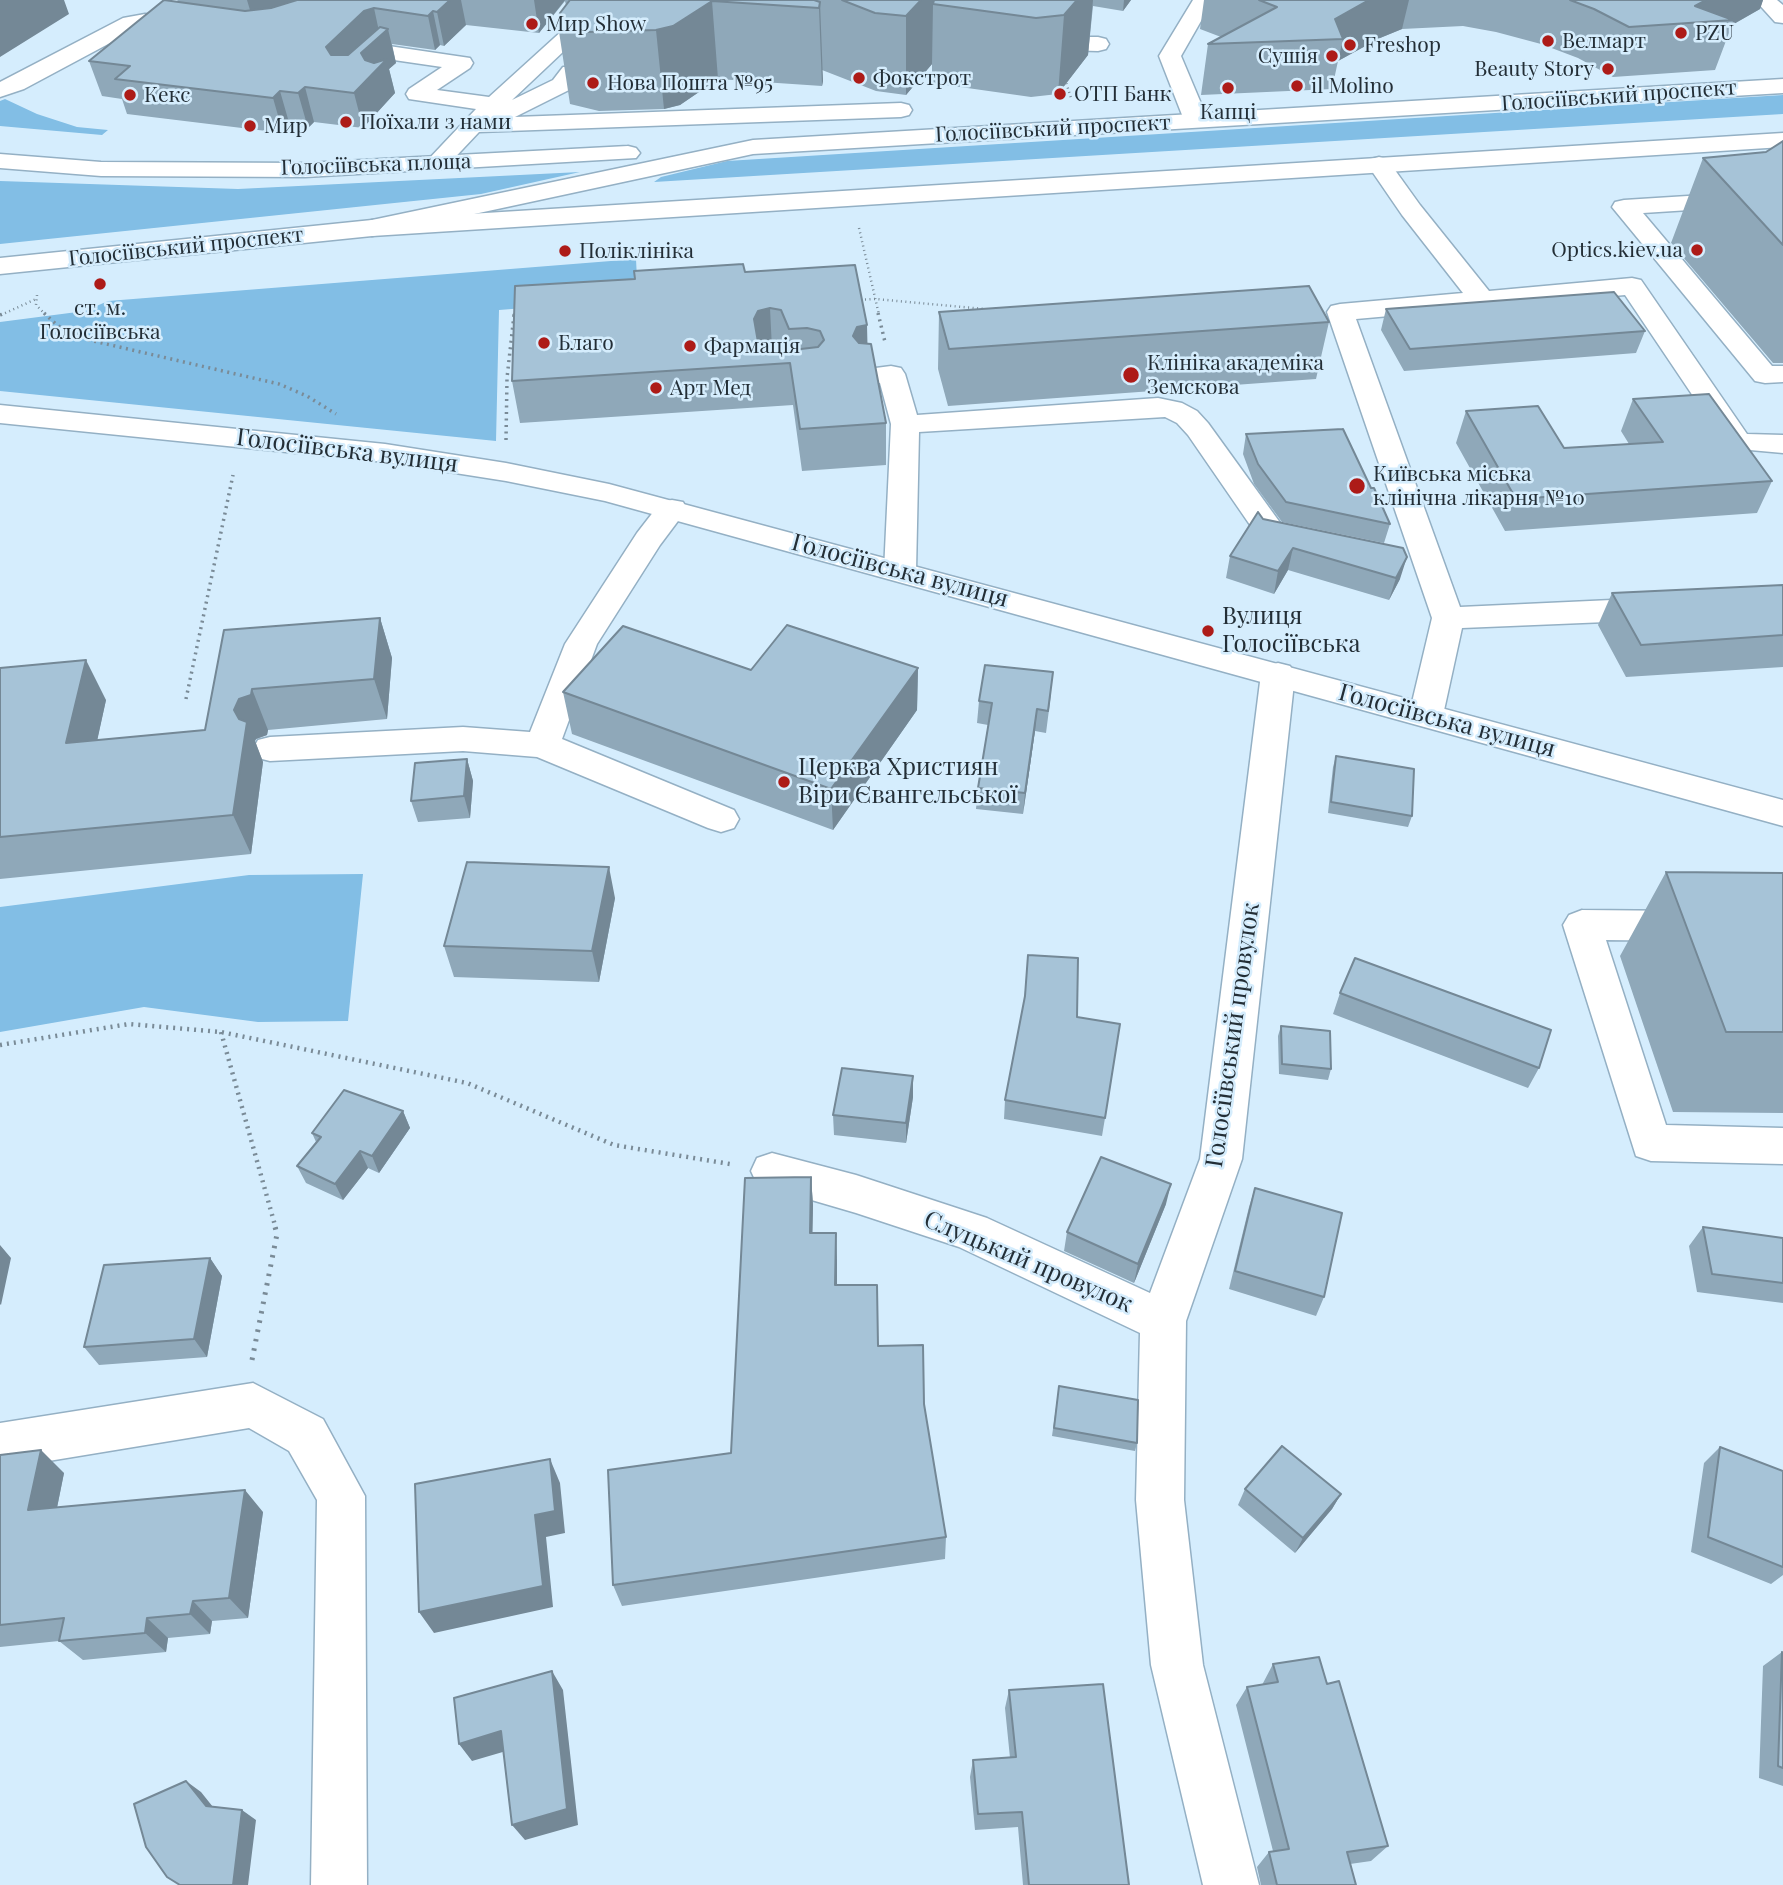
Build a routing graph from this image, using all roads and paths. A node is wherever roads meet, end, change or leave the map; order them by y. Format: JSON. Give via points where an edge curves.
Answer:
{"nodes":[{"id":1,"x":608,"y":0,"type":"edge"},
{"id":2,"x":1203,"y":0,"type":"edge"},
{"id":3,"x":1765,"y":0,"type":"edge"},
{"id":4,"x":1783,"y":17,"type":"edge"},
{"id":5,"x":218,"y":30,"type":"edge"},
{"id":6,"x":593,"y":37,"type":"dead end"},
{"id":7,"x":566,"y":40,"type":"junction"},
{"id":8,"x":1015,"y":44,"type":"edge"},
{"id":9,"x":1098,"y":44,"type":"dead end"},
{"id":10,"x":420,"y":58,"type":"junction"},
{"id":11,"x":401,"y":72,"type":"dead end"},
{"id":12,"x":571,"y":72,"type":"edge"},
{"id":13,"x":348,"y":82,"type":"edge"},
{"id":14,"x":1783,"y":86,"type":"edge"},
{"id":15,"x":0,"y":90,"type":"edge"},
{"id":16,"x":493,"y":105,"type":"junction"},
{"id":17,"x":901,"y":110,"type":"dead end"},
{"id":18,"x":1196,"y":120,"type":"junction"},
{"id":19,"x":472,"y":125,"type":"junction"},
{"id":20,"x":1783,"y":140,"type":"edge"},
{"id":21,"x":1744,"y":142,"type":"junction"},
{"id":22,"x":753,"y":147,"type":"junction"},
{"id":23,"x":0,"y":162,"type":"edge"},
{"id":24,"x":437,"y":163,"type":"junction"},
{"id":25,"x":1379,"y":164,"type":"junction"},
{"id":26,"x":1774,"y":171,"type":"edge"},
{"id":27,"x":1783,"y":197,"type":"edge"},
{"id":28,"x":858,"y":224,"type":"dead end"},
{"id":29,"x":372,"y":228,"type":"junction"},
{"id":30,"x":0,"y":266,"type":"edge"},
{"id":31,"x":37,"y":290,"type":"dead end"},
{"id":32,"x":36,"y":299,"type":"junction"},
{"id":33,"x":876,"y":299,"type":"junction"},
{"id":34,"x":1482,"y":300,"type":"junction"},
{"id":35,"x":848,"y":301,"type":"edge"},
{"id":36,"x":996,"y":310,"type":"edge"},
{"id":37,"x":879,"y":313,"type":"dead end"},
{"id":38,"x":527,"y":314,"type":"edge"},
{"id":39,"x":0,"y":315,"type":"edge"},
{"id":40,"x":1783,"y":374,"type":"edge"},
{"id":41,"x":870,"y":376,"type":"edge"},
{"id":42,"x":0,"y":414,"type":"edge"},
{"id":43,"x":343,"y":420,"type":"dead end"},
{"id":44,"x":905,"y":424,"type":"junction"},
{"id":45,"x":1783,"y":444,"type":"edge"},
{"id":46,"x":506,"y":472,"type":"junction"},
{"id":47,"x":233,"y":475,"type":"dead end"},
{"id":48,"x":672,"y":509,"type":"junction"},
{"id":49,"x":1323,"y":542,"type":"edge"},
{"id":50,"x":900,"y":571,"type":"junction"},
{"id":51,"x":1685,"y":608,"type":"edge"},
{"id":52,"x":1448,"y":618,"type":"junction"},
{"id":53,"x":1278,"y":674,"type":"junction"},
{"id":54,"x":186,"y":699,"type":"dead end"},
{"id":55,"x":1426,"y":715,"type":"junction"},
{"id":56,"x":542,"y":745,"type":"junction"},
{"id":57,"x":270,"y":749,"type":"dead end"},
{"id":58,"x":1783,"y":813,"type":"edge"},
{"id":59,"x":721,"y":819,"type":"dead end"},
{"id":60,"x":1727,"y":927,"type":"edge"},
{"id":61,"x":220,"y":1032,"type":"junction"},
{"id":62,"x":0,"y":1045,"type":"edge"},
{"id":63,"x":1783,"y":1146,"type":"edge"},
{"id":64,"x":772,"y":1171,"type":"joint"},
{"id":65,"x":1163,"y":1321,"type":"junction"},
{"id":66,"x":257,"y":1345,"type":"dead end"},
{"id":67,"x":0,"y":1446,"type":"edge"},
{"id":68,"x":339,"y":1885,"type":"edge"},
{"id":69,"x":1231,"y":1885,"type":"edge"}],
"edges":[{"from":1,"to":7,"type":"main road"},
{"from":2,"to":18,"type":"main road","via":[[1170,56]]},
{"from":3,"to":4,"type":"main road"},
{"from":5,"to":15,"type":"main road","via":[[138,21]]},
{"from":6,"to":7,"type":"main road"},
{"from":7,"to":16,"type":"main road"},
{"from":8,"to":9,"type":"main road"},
{"from":10,"to":11,"type":"main road"},
{"from":10,"to":13,"type":"main road","via":[[382,52]]},
{"from":10,"to":16,"type":"main road","via":[[461,63],[416,94]]},
{"from":12,"to":19,"type":"main road","via":[[561,85],[510,112]]},
{"from":14,"to":18,"type":"main road","name":"Голосіївський проспект"},
{"from":16,"to":19,"type":"main road"},
{"from":17,"to":19,"type":"main road"},
{"from":18,"to":22,"type":"main road","name":"Голосіївський проспект"},
{"from":19,"to":24,"type":"main road"},
{"from":20,"to":21,"type":"main road","name":"Голосіївський проспект"},
{"from":21,"to":25,"type":"main road","name":"Голосіївський проспект"},
{"from":21,"to":26,"type":"main road"},
{"from":22,"to":24,"type":"main road","name":"Голосіївська площа"},
{"from":22,"to":29,"type":"main road","name":"Голосіївський проспект"},
{"from":23,"to":24,"type":"main road","name":"Голосіївська площа","via":[[192,171]]},
{"from":25,"to":29,"type":"main road","name":"Голосіївський проспект"},
{"from":25,"to":34,"type":"main road"},
{"from":27,"to":40,"type":"main road","via":[[1624,207],[1765,375]]},
{"from":28,"to":33,"type":"path"},
{"from":29,"to":30,"type":"main road","name":"Голосіївський проспект"},
{"from":31,"to":32,"type":"path"},
{"from":32,"to":39,"type":"path"},
{"from":32,"to":43,"type":"path","via":[[36,305],[58,326],[89,340],[279,384]]},
{"from":33,"to":35,"type":"path"},
{"from":33,"to":36,"type":"path"},
{"from":33,"to":37,"type":"path"},
{"from":34,"to":45,"type":"main road","via":[[1633,286],[1738,442]]},
{"from":34,"to":52,"type":"main road","via":[[1340,312],[1415,562]]},
{"from":38,"to":46,"type":"path","via":[[514,315],[507,378]]},
{"from":41,"to":44,"type":"main road","via":[[891,374]]},
{"from":42,"to":46,"type":"main road","name":"Голосіївська вулиця","via":[[371,451]]},
{"from":44,"to":49,"type":"main road","via":[[1172,409],[1198,429],[1270,531]]},
{"from":44,"to":50,"type":"main road"},
{"from":46,"to":48,"type":"main road","name":"Голосіївська вулиця"},
{"from":47,"to":54,"type":"path"},
{"from":48,"to":50,"type":"main road","name":"Голосіївська вулиця"},
{"from":48,"to":56,"type":"main road","via":[[581,644]]},
{"from":50,"to":53,"type":"main road","name":"Голосіївська вулиця"},
{"from":51,"to":52,"type":"main road"},
{"from":52,"to":55,"type":"main road"},
{"from":53,"to":55,"type":"main road","name":"Голосіївська вулиця"},
{"from":53,"to":65,"type":"main road","name":"Голосіївський провулок","via":[[1221,1158]]},
{"from":55,"to":58,"type":"main road","name":"Голосіївська вулиця"},
{"from":56,"to":57,"type":"main road","via":[[463,739]]},
{"from":56,"to":59,"type":"main road"},
{"from":60,"to":63,"type":"main road","via":[[1582,925],[1651,1143]]},
{"from":61,"to":62,"type":"path","via":[[129,1024]]},
{"from":61,"to":64,"type":"path","via":[[467,1083],[614,1145]]},
{"from":61,"to":66,"type":"path","via":[[277,1234]]},
{"from":64,"to":65,"type":"main road","name":"Слуцький провулок","via":[[971,1233]]},
{"from":65,"to":69,"type":"main road","name":"Голосіївський провулок","via":[[1160,1500],[1177,1665]]},
{"from":67,"to":68,"type":"main road","via":[[253,1405],[306,1434],[341,1496]]}]}
